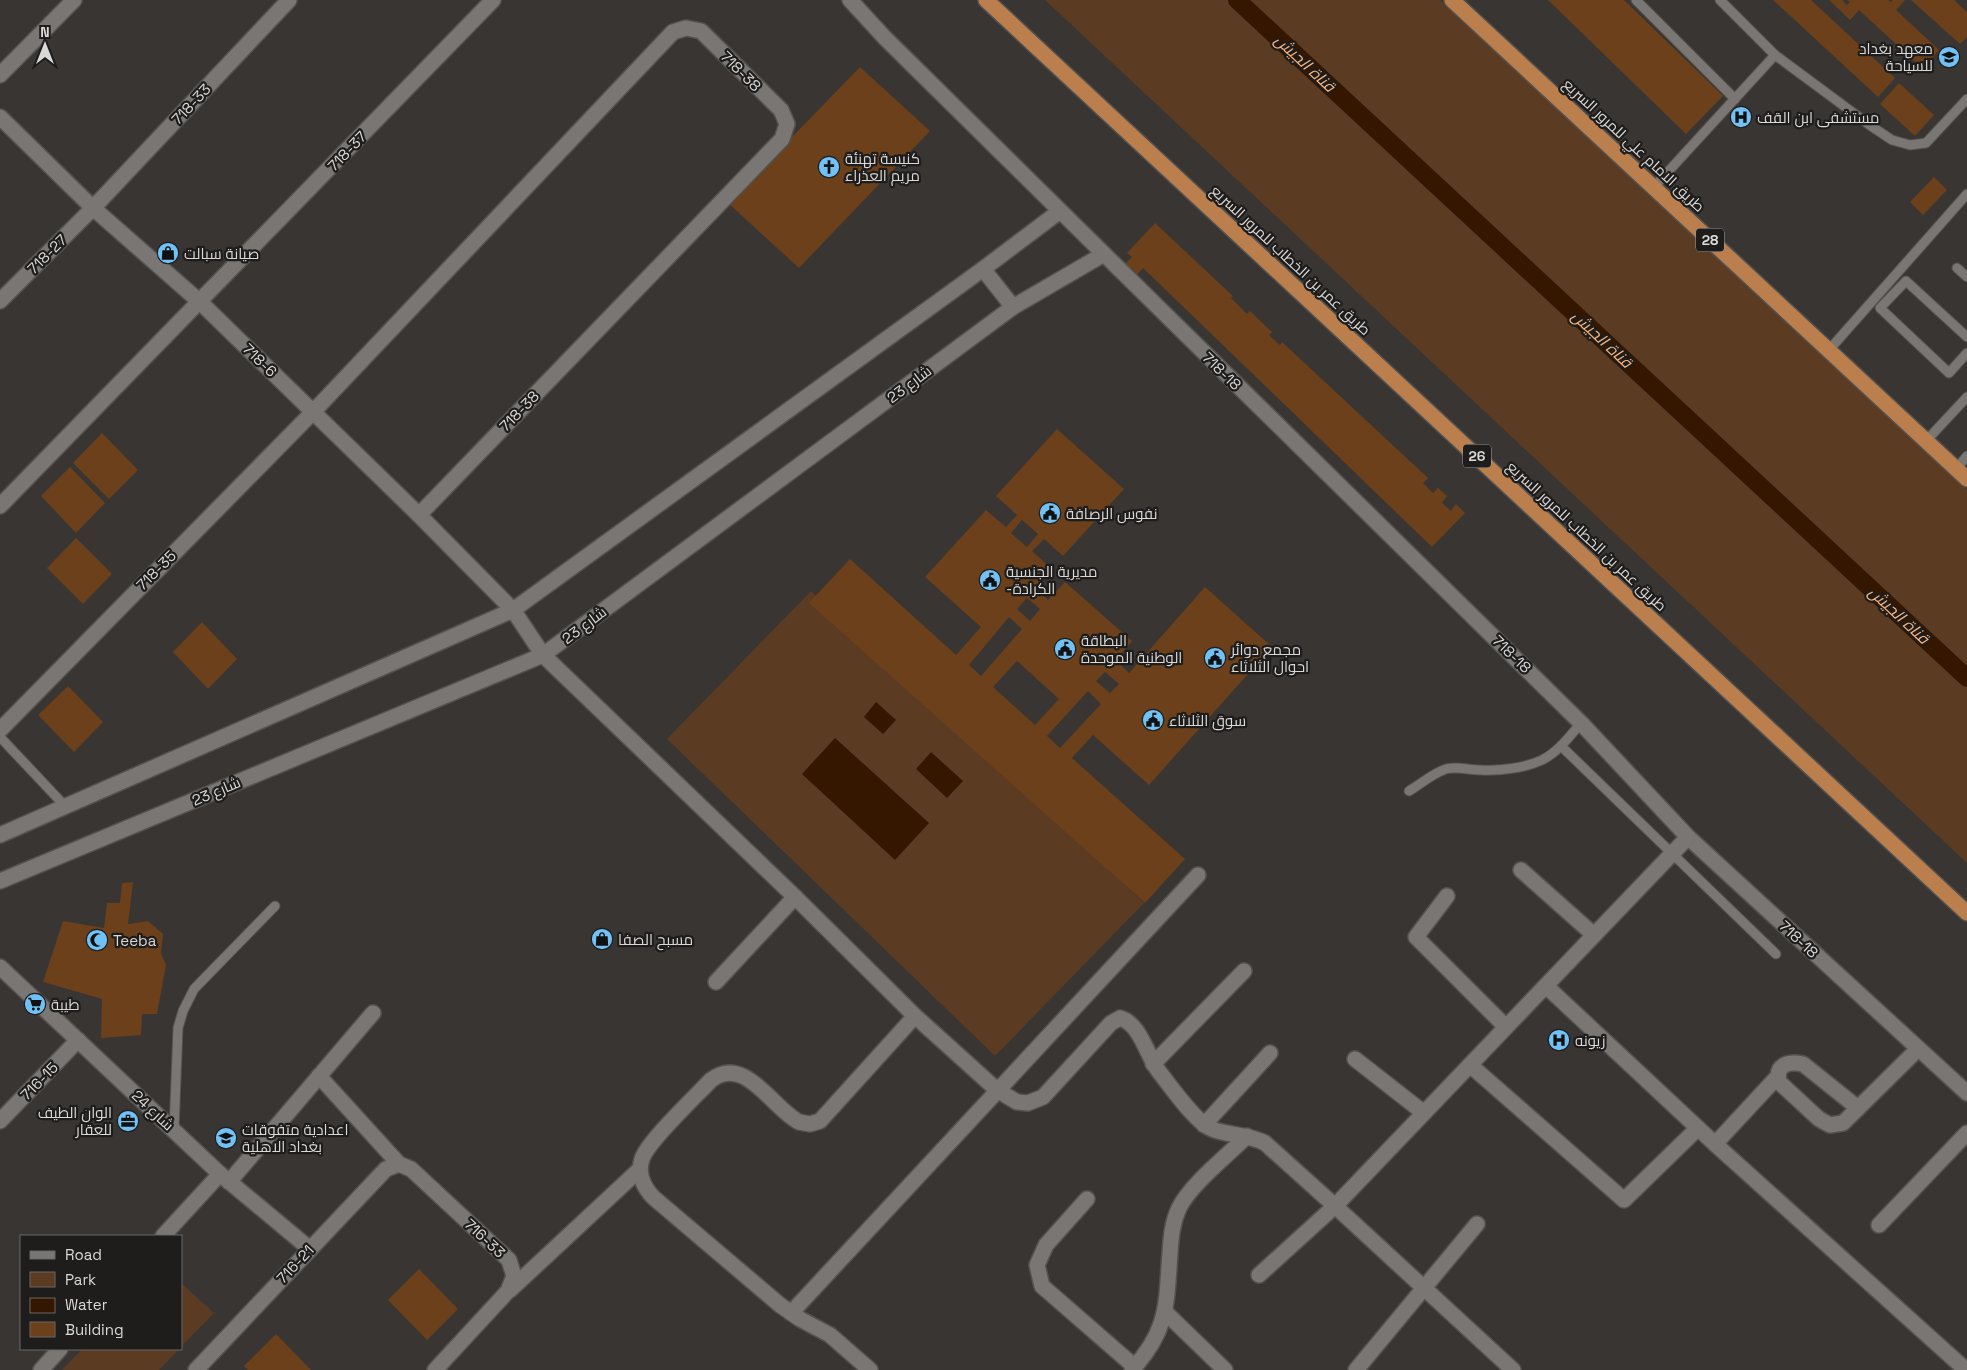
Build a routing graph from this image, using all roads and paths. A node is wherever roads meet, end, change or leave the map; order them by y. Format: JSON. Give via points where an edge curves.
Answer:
{"nodes":[{"id":1,"x":74,"y":0,"type":"edge"},
{"id":2,"x":289,"y":0,"type":"edge"},
{"id":3,"x":494,"y":0,"type":"edge"},
{"id":4,"x":850,"y":0,"type":"edge"},
{"id":5,"x":986,"y":0,"type":"edge"},
{"id":6,"x":1452,"y":0,"type":"edge"},
{"id":7,"x":1636,"y":0,"type":"edge"},
{"id":8,"x":1720,"y":0,"type":"edge"},
{"id":9,"x":1775,"y":55,"type":"junction"},
{"id":10,"x":0,"y":75,"type":"edge"},
{"id":11,"x":1735,"y":99,"type":"junction"},
{"id":12,"x":1967,"y":100,"type":"edge"},
{"id":13,"x":0,"y":117,"type":"edge"},
{"id":14,"x":1654,"y":187,"type":"junction"},
{"id":15,"x":1967,"y":194,"type":"edge"},
{"id":16,"x":93,"y":208,"type":"junction"},
{"id":17,"x":1060,"y":211,"type":"junction"},
{"id":18,"x":1104,"y":254,"type":"junction"},
{"id":19,"x":1957,"y":268,"type":"dead end"},
{"id":20,"x":983,"y":269,"type":"junction"},
{"id":21,"x":1967,"y":277,"type":"edge"},
{"id":22,"x":0,"y":301,"type":"edge"},
{"id":23,"x":200,"y":302,"type":"junction"},
{"id":24,"x":1013,"y":307,"type":"junction"},
{"id":25,"x":1967,"y":337,"type":"edge"},
{"id":26,"x":1829,"y":350,"type":"junction"},
{"id":27,"x":1967,"y":353,"type":"edge"},
{"id":28,"x":1967,"y":397,"type":"edge"},
{"id":29,"x":313,"y":412,"type":"junction"},
{"id":30,"x":1926,"y":440,"type":"junction"},
{"id":31,"x":1967,"y":456,"type":"edge"},
{"id":32,"x":1956,"y":469,"type":"junction"},
{"id":33,"x":1967,"y":479,"type":"edge"},
{"id":34,"x":0,"y":506,"type":"edge"},
{"id":35,"x":419,"y":514,"type":"junction"},
{"id":36,"x":513,"y":610,"type":"junction"},
{"id":37,"x":543,"y":655,"type":"junction"},
{"id":38,"x":1581,"y":723,"type":"junction"},
{"id":39,"x":0,"y":730,"type":"edge"},
{"id":40,"x":0,"y":737,"type":"edge"},
{"id":41,"x":1561,"y":746,"type":"junction"},
{"id":42,"x":1410,"y":791,"type":"dead end"},
{"id":43,"x":65,"y":806,"type":"junction"},
{"id":44,"x":0,"y":834,"type":"edge"},
{"id":45,"x":1688,"y":837,"type":"junction"},
{"id":46,"x":1672,"y":854,"type":"junction"},
{"id":47,"x":1521,"y":870,"type":"dead end"},
{"id":48,"x":1198,"y":874,"type":"dead end"},
{"id":49,"x":0,"y":881,"type":"edge"},
{"id":50,"x":1447,"y":896,"type":"dead end"},
{"id":51,"x":795,"y":897,"type":"junction"},
{"id":52,"x":275,"y":906,"type":"dead end"},
{"id":53,"x":1967,"y":913,"type":"edge"},
{"id":54,"x":1594,"y":935,"type":"junction"},
{"id":55,"x":1776,"y":954,"type":"dead end"},
{"id":56,"x":0,"y":967,"type":"edge"},
{"id":57,"x":1244,"y":971,"type":"dead end"},
{"id":58,"x":716,"y":982,"type":"dead end"},
{"id":59,"x":1546,"y":986,"type":"junction"},
{"id":60,"x":373,"y":1013,"type":"dead end"},
{"id":61,"x":915,"y":1016,"type":"junction"},
{"id":62,"x":1506,"y":1027,"type":"junction"},
{"id":63,"x":78,"y":1040,"type":"junction"},
{"id":64,"x":1918,"y":1049,"type":"junction"},
{"id":65,"x":1270,"y":1053,"type":"dead end"},
{"id":66,"x":1355,"y":1059,"type":"dead end"},
{"id":67,"x":1153,"y":1064,"type":"junction"},
{"id":68,"x":1470,"y":1065,"type":"junction"},
{"id":69,"x":319,"y":1076,"type":"junction"},
{"id":70,"x":1778,"y":1076,"type":"junction"},
{"id":71,"x":998,"y":1090,"type":"junction"},
{"id":72,"x":1967,"y":1093,"type":"edge"},
{"id":73,"x":1858,"y":1108,"type":"junction"},
{"id":74,"x":1424,"y":1113,"type":"junction"},
{"id":75,"x":0,"y":1121,"type":"edge"},
{"id":76,"x":1204,"y":1125,"type":"junction"},
{"id":77,"x":1698,"y":1128,"type":"junction"},
{"id":78,"x":174,"y":1130,"type":"junction"},
{"id":79,"x":1967,"y":1133,"type":"edge"},
{"id":80,"x":1247,"y":1136,"type":"junction"},
{"id":81,"x":1715,"y":1144,"type":"junction"},
{"id":82,"x":399,"y":1164,"type":"junction"},
{"id":83,"x":640,"y":1169,"type":"junction"},
{"id":84,"x":225,"y":1178,"type":"junction"},
{"id":85,"x":1087,"y":1199,"type":"dead end"},
{"id":86,"x":1335,"y":1206,"type":"junction"},
{"id":87,"x":1477,"y":1224,"type":"dead end"},
{"id":88,"x":1878,"y":1225,"type":"dead end"},
{"id":89,"x":164,"y":1235,"type":"edge"},
{"id":90,"x":310,"y":1249,"type":"junction"},
{"id":91,"x":1259,"y":1275,"type":"dead end"},
{"id":92,"x":1424,"y":1288,"type":"junction"},
{"id":93,"x":508,"y":1291,"type":"junction"},
{"id":94,"x":1165,"y":1312,"type":"junction"},
{"id":95,"x":790,"y":1313,"type":"junction"},
{"id":96,"x":59,"y":1350,"type":"edge"},
{"id":97,"x":1134,"y":1369,"type":"edge"},
{"id":98,"x":41,"y":1370,"type":"edge"},
{"id":99,"x":196,"y":1370,"type":"edge"},
{"id":100,"x":434,"y":1370,"type":"edge"},
{"id":101,"x":870,"y":1370,"type":"edge"},
{"id":102,"x":1224,"y":1370,"type":"edge"},
{"id":103,"x":1356,"y":1370,"type":"edge"},
{"id":104,"x":1513,"y":1370,"type":"edge"},
{"id":105,"x":1966,"y":1370,"type":"edge"}],
"edges":[{"from":1,"to":10,"type":"street"},
{"from":2,"to":16,"type":"street","name":"718-33"},
{"from":3,"to":23,"type":"street","name":"718-37"},
{"from":4,"to":17,"type":"street","name":"718-18"},
{"from":5,"to":53,"type":"highway","name":"طريق عمر بن الخطاب للمرور السريع","number":"26"},
{"from":6,"to":14,"type":"highway","name":"طريق الامام علي للمرور السريع","number":"28"},
{"from":7,"to":11,"type":"lane"},
{"from":8,"to":9,"type":"lane"},
{"from":9,"to":11,"type":"lane"},
{"from":9,"to":12,"type":"lane","via":[[1871,126],[1892,140],[1910,145],[1926,143]]},
{"from":11,"to":14,"type":"lane"},
{"from":13,"to":16,"type":"street","name":"718-6"},
{"from":14,"to":26,"type":"highway","name":"طريق الامام علي للمرور السريع","number":"28"},
{"from":15,"to":26,"type":"lane"},
{"from":16,"to":22,"type":"street","name":"718-27"},
{"from":16,"to":23,"type":"street","name":"718-6"},
{"from":17,"to":18,"type":"street","name":"718-18"},
{"from":17,"to":20,"type":"street"},
{"from":18,"to":24,"type":"street","name":"شارع 23"},
{"from":18,"to":38,"type":"street","name":"718-18"},
{"from":19,"to":21,"type":"lane"},
{"from":20,"to":24,"type":"street"},
{"from":20,"to":36,"type":"street"},
{"from":23,"to":29,"type":"street","name":"718-6"},
{"from":23,"to":34,"type":"street"},
{"from":24,"to":37,"type":"street","name":"شارع 23"},
{"from":25,"to":27,"type":"lane","via":[[1906,281],[1880,308],[1950,373]]},
{"from":26,"to":30,"type":"highway","name":"طريق الامام علي للمرور السريع","number":"28"},
{"from":28,"to":30,"type":"lane"},
{"from":29,"to":35,"type":"street","name":"718-6"},
{"from":29,"to":35,"type":"street","name":"718-38","via":[[672,32],[686,28],[701,31],[781,110],[787,124],[782,139]]},
{"from":29,"to":39,"type":"street","name":"718-35"},
{"from":30,"to":32,"type":"highway","name":"طريق الامام علي للمرور السريع","number":"28"},
{"from":31,"to":32,"type":"lane"},
{"from":32,"to":33,"type":"highway","name":"طريق الامام علي للمرور السريع","number":"28"},
{"from":35,"to":36,"type":"street","name":"718-6"},
{"from":36,"to":37,"type":"street","name":"718-6"},
{"from":36,"to":43,"type":"street"},
{"from":37,"to":49,"type":"street","name":"شارع 23"},
{"from":37,"to":51,"type":"street","name":"718-6"},
{"from":38,"to":41,"type":"lane"},
{"from":38,"to":45,"type":"street","name":"718-18"},
{"from":40,"to":43,"type":"lane"},
{"from":41,"to":42,"type":"lane","via":[[1542,759],[1513,767],[1482,770],[1448,768]]},
{"from":41,"to":46,"type":"lane"},
{"from":43,"to":44,"type":"street"},
{"from":45,"to":46,"type":"street"},
{"from":45,"to":64,"type":"street","name":"718-18"},
{"from":46,"to":54,"type":"street"},
{"from":46,"to":55,"type":"lane"},
{"from":47,"to":54,"type":"street"},
{"from":48,"to":71,"type":"street"},
{"from":50,"to":62,"type":"street","via":[[1416,937]]},
{"from":51,"to":58,"type":"street"},
{"from":51,"to":61,"type":"street","name":"718-6"},
{"from":52,"to":78,"type":"lane","via":[[194,989],[183,1011],[178,1028]]},
{"from":54,"to":59,"type":"street"},
{"from":56,"to":63,"type":"street","name":"شارع 24"},
{"from":57,"to":67,"type":"street"},
{"from":59,"to":62,"type":"street"},
{"from":59,"to":77,"type":"street"},
{"from":60,"to":69,"type":"street"},
{"from":61,"to":71,"type":"street","name":"718-6"},
{"from":61,"to":83,"type":"street","via":[[820,1121],[810,1124],[799,1122],[748,1078],[736,1073],[723,1074],[712,1080],[649,1146]]},
{"from":62,"to":68,"type":"street"},
{"from":63,"to":75,"type":"street","name":"716-15"},
{"from":63,"to":78,"type":"street","name":"شارع 24"},
{"from":64,"to":72,"type":"street","name":"718-18"},
{"from":64,"to":73,"type":"street"},
{"from":65,"to":76,"type":"street"},
{"from":66,"to":74,"type":"street"},
{"from":67,"to":71,"type":"street","name":"718-6","via":[[1138,1033],[1127,1020],[1120,1018],[1111,1023],[1043,1097],[1017,1102]]},
{"from":67,"to":76,"type":"street"},
{"from":68,"to":74,"type":"street"},
{"from":68,"to":77,"type":"street","via":[[1624,1200]]},
{"from":69,"to":82,"type":"street","name":"716-33"},
{"from":69,"to":84,"type":"street"},
{"from":70,"to":73,"type":"street","via":[[1779,1069],[1786,1063],[1804,1064]]},
{"from":70,"to":73,"type":"street","via":[[1779,1082],[1819,1119],[1830,1125],[1843,1123]]},
{"from":70,"to":81,"type":"street"},
{"from":71,"to":95,"type":"street"},
{"from":74,"to":86,"type":"street"},
{"from":76,"to":80,"type":"street"},
{"from":77,"to":81,"type":"street"},
{"from":78,"to":84,"type":"street","name":"شارع 24"},
{"from":79,"to":88,"type":"street"},
{"from":80,"to":86,"type":"street","via":[[1265,1143]]},
{"from":80,"to":94,"type":"street","via":[[1193,1188],[1179,1208],[1172,1232]]},
{"from":81,"to":105,"type":"street"},
{"from":82,"to":90,"type":"street","name":"716-21","via":[[386,1168]]},
{"from":82,"to":93,"type":"street","name":"716-33","via":[[411,1169],[509,1260],[514,1276]]},
{"from":83,"to":93,"type":"street"},
{"from":83,"to":95,"type":"street","via":[[644,1185],[654,1198]]},
{"from":84,"to":89,"type":"street"},
{"from":84,"to":90,"type":"street","name":"شارع 24"},
{"from":85,"to":97,"type":"street","via":[[1046,1245],[1037,1265],[1042,1286]]},
{"from":86,"to":91,"type":"street"},
{"from":86,"to":92,"type":"street"},
{"from":87,"to":92,"type":"street"},
{"from":90,"to":99,"type":"street","name":"716-21"},
{"from":92,"to":103,"type":"street"},
{"from":92,"to":104,"type":"street"},
{"from":93,"to":100,"type":"street"},
{"from":94,"to":97,"type":"street","via":[[1155,1342]]},
{"from":94,"to":102,"type":"street"},
{"from":95,"to":101,"type":"street","via":[[830,1335]]},
{"from":96,"to":98,"type":"street"}]}
